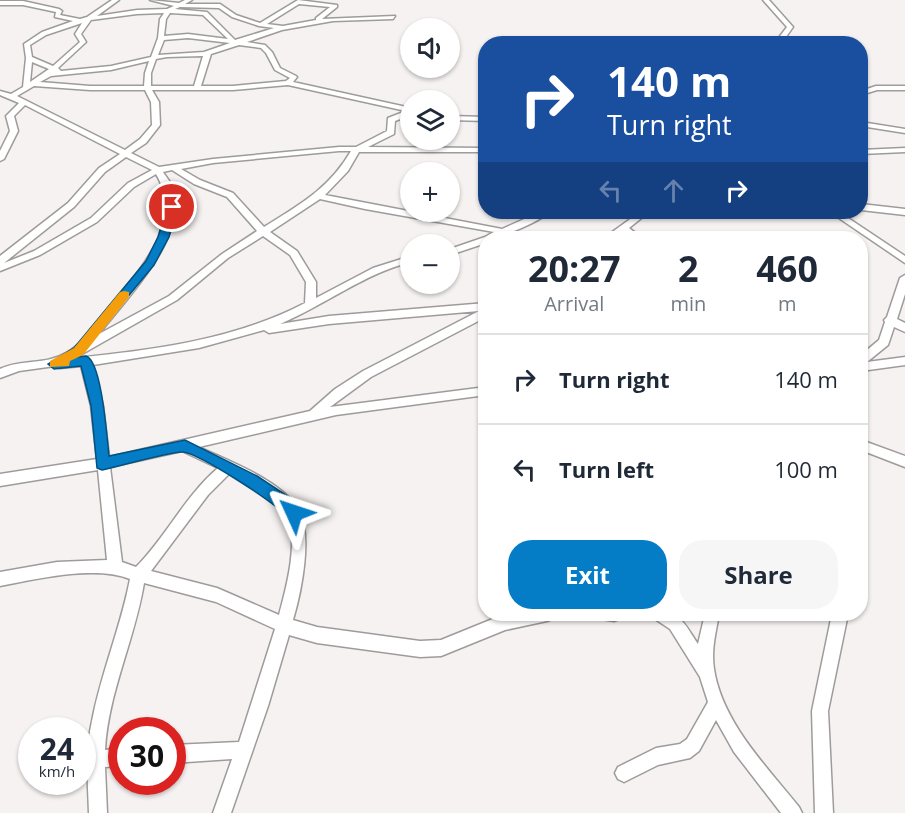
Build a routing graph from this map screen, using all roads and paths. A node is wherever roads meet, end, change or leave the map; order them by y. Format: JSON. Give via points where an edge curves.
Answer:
{"nodes":[{"id":1,"x":116,"y":0,"type":"edge"},
{"id":2,"x":153,"y":0,"type":"edge"},
{"id":3,"x":189,"y":0,"type":"edge"},
{"id":4,"x":766,"y":0,"type":"edge"},
{"id":5,"x":0,"y":3,"type":"edge"},
{"id":6,"x":179,"y":5,"type":"junction"},
{"id":7,"x":170,"y":10,"type":"junction"},
{"id":8,"x":393,"y":17,"type":"dead end"},
{"id":9,"x":91,"y":18,"type":"junction"},
{"id":10,"x":81,"y":21,"type":"junction"},
{"id":11,"x":310,"y":24,"type":"junction"},
{"id":12,"x":261,"y":25,"type":"junction"},
{"id":13,"x":285,"y":27,"type":"junction"},
{"id":14,"x":783,"y":36,"type":"edge"},
{"id":15,"x":161,"y":38,"type":"junction"},
{"id":16,"x":235,"y":41,"type":"junction"},
{"id":17,"x":208,"y":53,"type":"junction"},
{"id":18,"x":153,"y":57,"type":"junction"},
{"id":19,"x":29,"y":58,"type":"junction"},
{"id":20,"x":50,"y":72,"type":"junction"},
{"id":21,"x":288,"y":83,"type":"junction"},
{"id":22,"x":27,"y":87,"type":"junction"},
{"id":23,"x":197,"y":87,"type":"junction"},
{"id":24,"x":147,"y":88,"type":"junction"},
{"id":25,"x":905,"y":88,"type":"edge"},
{"id":26,"x":868,"y":91,"type":"edge"},
{"id":27,"x":0,"y":93,"type":"edge"},
{"id":28,"x":12,"y":96,"type":"junction"},
{"id":29,"x":24,"y":102,"type":"junction"},
{"id":30,"x":400,"y":108,"type":"edge"},
{"id":31,"x":400,"y":116,"type":"edge"},
{"id":32,"x":460,"y":118,"type":"edge"},
{"id":33,"x":478,"y":119,"type":"edge"},
{"id":34,"x":868,"y":125,"type":"edge"},
{"id":35,"x":905,"y":131,"type":"edge"},
{"id":36,"x":356,"y":150,"type":"junction"},
{"id":37,"x":478,"y":150,"type":"edge"},
{"id":38,"x":905,"y":150,"type":"edge"},
{"id":39,"x":868,"y":152,"type":"edge"},
{"id":40,"x":124,"y":155,"type":"junction"},
{"id":41,"x":0,"y":159,"type":"edge"},
{"id":42,"x":175,"y":169,"type":"junction"},
{"id":43,"x":158,"y":170,"type":"junction"},
{"id":44,"x":319,"y":196,"type":"junction"},
{"id":45,"x":868,"y":208,"type":"edge"},
{"id":46,"x":905,"y":212,"type":"edge"},
{"id":47,"x":531,"y":219,"type":"edge"},
{"id":48,"x":635,"y":219,"type":"edge"},
{"id":49,"x":844,"y":219,"type":"edge"},
{"id":50,"x":623,"y":228,"type":"junction"},
{"id":51,"x":500,"y":231,"type":"edge"},
{"id":52,"x":506,"y":231,"type":"edge"},
{"id":53,"x":618,"y":231,"type":"edge"},
{"id":54,"x":627,"y":231,"type":"edge"},
{"id":55,"x":862,"y":231,"type":"edge"},
{"id":56,"x":263,"y":233,"type":"junction"},
{"id":57,"x":868,"y":235,"type":"edge"},
{"id":58,"x":478,"y":242,"type":"edge"},
{"id":59,"x":460,"y":248,"type":"edge"},
{"id":60,"x":905,"y":260,"type":"edge"},
{"id":61,"x":0,"y":261,"type":"edge"},
{"id":62,"x":400,"y":261,"type":"edge"},
{"id":63,"x":0,"y":268,"type":"edge"},
{"id":64,"x":905,"y":278,"type":"edge"},
{"id":65,"x":310,"y":306,"type":"junction"},
{"id":66,"x":478,"y":311,"type":"edge"},
{"id":67,"x":478,"y":315,"type":"edge"},
{"id":68,"x":889,"y":320,"type":"junction"},
{"id":69,"x":905,"y":328,"type":"edge"},
{"id":70,"x":242,"y":333,"type":"junction"},
{"id":71,"x":868,"y":355,"type":"edge"},
{"id":72,"x":82,"y":356,"type":"junction"},
{"id":73,"x":905,"y":362,"type":"edge"},
{"id":74,"x":868,"y":366,"type":"edge"},
{"id":75,"x":0,"y":374,"type":"edge"},
{"id":76,"x":478,"y":392,"type":"edge"},
{"id":77,"x":315,"y":414,"type":"junction"},
{"id":78,"x":185,"y":446,"type":"junction"},
{"id":79,"x":868,"y":448,"type":"edge"},
{"id":80,"x":905,"y":462,"type":"edge"},
{"id":81,"x":102,"y":464,"type":"junction"},
{"id":82,"x":228,"y":467,"type":"junction"},
{"id":83,"x":0,"y":480,"type":"edge"},
{"id":84,"x":115,"y":566,"type":"junction"},
{"id":85,"x":138,"y":575,"type":"junction"},
{"id":86,"x":0,"y":579,"type":"edge"},
{"id":87,"x":510,"y":621,"type":"edge"},
{"id":88,"x":670,"y":621,"type":"edge"},
{"id":89,"x":710,"y":621,"type":"edge"},
{"id":90,"x":839,"y":621,"type":"edge"},
{"id":91,"x":286,"y":626,"type":"junction"},
{"id":92,"x":709,"y":676,"type":"junction"},
{"id":93,"x":715,"y":705,"type":"junction"},
{"id":94,"x":243,"y":750,"type":"junction"},
{"id":95,"x":186,"y":753,"type":"edge"},
{"id":96,"x":108,"y":758,"type":"edge"},
{"id":97,"x":97,"y":759,"type":"junction"},
{"id":98,"x":624,"y":773,"type":"dead end"},
{"id":99,"x":98,"y":813,"type":"edge"},
{"id":100,"x":222,"y":813,"type":"edge"},
{"id":101,"x":793,"y":813,"type":"edge"},
{"id":102,"x":824,"y":813,"type":"edge"}],
"edges":[{"from":1,"to":9,"type":"street"},
{"from":2,"to":6,"type":"street"},
{"from":3,"to":6,"type":"street"},
{"from":4,"to":14,"type":"street","via":[[790,27]]},
{"from":5,"to":10,"type":"street","via":[[43,6],[59,11],[57,16]]},
{"from":6,"to":7,"type":"street"},
{"from":6,"to":12,"type":"street","via":[[220,6],[231,15]]},
{"from":7,"to":9,"type":"street"},
{"from":7,"to":15,"type":"street","via":[[163,19]]},
{"from":7,"to":16,"type":"street","via":[[205,13]]},
{"from":8,"to":11,"type":"street","via":[[346,17]]},
{"from":9,"to":10,"type":"street"},
{"from":9,"to":20,"type":"street","via":[[78,31],[83,42]]},
{"from":10,"to":19,"type":"street","via":[[30,41],[26,47]]},
{"from":11,"to":12,"type":"street","via":[[335,6],[296,2]]},
{"from":11,"to":13,"type":"street"},
{"from":12,"to":13,"type":"street"},
{"from":13,"to":16,"type":"street"},
{"from":15,"to":16,"type":"street"},
{"from":15,"to":18,"type":"street"},
{"from":16,"to":17,"type":"street"},
{"from":16,"to":21,"type":"street","via":[[265,47],[277,69],[294,77]]},
{"from":17,"to":18,"type":"street"},
{"from":17,"to":23,"type":"street"},
{"from":18,"to":20,"type":"street","via":[[111,68]]},
{"from":18,"to":24,"type":"street"},
{"from":19,"to":20,"type":"street"},
{"from":19,"to":22,"type":"street"},
{"from":20,"to":22,"type":"street"},
{"from":21,"to":23,"type":"street"},
{"from":21,"to":30,"type":"street"},
{"from":22,"to":24,"type":"street"},
{"from":22,"to":27,"type":"street"},
{"from":22,"to":28,"type":"street"},
{"from":23,"to":24,"type":"street"},
{"from":24,"to":40,"type":"street","via":[[153,94],[158,122],[144,141]]},
{"from":25,"to":26,"type":"street"},
{"from":27,"to":28,"type":"street"},
{"from":28,"to":29,"type":"street"},
{"from":29,"to":40,"type":"street"},
{"from":29,"to":41,"type":"street","via":[[10,116],[14,131]]},
{"from":31,"to":36,"type":"street","via":[[391,120],[391,132]]},
{"from":32,"to":33,"type":"street"},
{"from":34,"to":35,"type":"street"},
{"from":36,"to":37,"type":"street"},
{"from":36,"to":42,"type":"street","via":[[225,160]]},
{"from":36,"to":44,"type":"street","via":[[345,169]]},
{"from":38,"to":39,"type":"street"},
{"from":40,"to":43,"type":"street"},
{"from":40,"to":61,"type":"street","via":[[98,174],[71,205]]},
{"from":42,"to":43,"type":"street"},
{"from":42,"to":56,"type":"street","via":[[230,195]]},
{"from":43,"to":63,"type":"street","via":[[131,185],[94,220],[26,259]]},
{"from":43,"to":72,"type":"street","via":[[168,182],[172,199],[159,248]]},
{"from":44,"to":51,"type":"street","via":[[359,207]]},
{"from":44,"to":56,"type":"street"},
{"from":45,"to":46,"type":"street"},
{"from":47,"to":52,"type":"street"},
{"from":48,"to":50,"type":"street"},
{"from":49,"to":55,"type":"street"},
{"from":50,"to":53,"type":"street"},
{"from":50,"to":54,"type":"street"},
{"from":56,"to":65,"type":"street","via":[[294,252],[311,282]]},
{"from":56,"to":72,"type":"street"},
{"from":57,"to":60,"type":"street"},
{"from":58,"to":59,"type":"street"},
{"from":62,"to":65,"type":"street","via":[[376,268]]},
{"from":64,"to":68,"type":"street"},
{"from":65,"to":70,"type":"street"},
{"from":66,"to":70,"type":"street","via":[[329,320]]},
{"from":67,"to":77,"type":"street","via":[[375,368],[332,397]]},
{"from":68,"to":69,"type":"street"},
{"from":68,"to":71,"type":"street","via":[[884,342]]},
{"from":70,"to":72,"type":"street","via":[[191,347]]},
{"from":72,"to":75,"type":"street","via":[[54,364],[11,368]]},
{"from":72,"to":81,"type":"street","via":[[97,406]]},
{"from":73,"to":74,"type":"street"},
{"from":76,"to":77,"type":"street"},
{"from":77,"to":78,"type":"street"},
{"from":78,"to":81,"type":"street"},
{"from":78,"to":82,"type":"street"},
{"from":79,"to":80,"type":"street"},
{"from":81,"to":83,"type":"street"},
{"from":81,"to":84,"type":"street"},
{"from":82,"to":85,"type":"street","via":[[208,483],[158,555]]},
{"from":82,"to":91,"type":"street","via":[[287,503],[294,513],[299,540]]},
{"from":84,"to":85,"type":"street"},
{"from":84,"to":86,"type":"street"},
{"from":85,"to":91,"type":"street","via":[[217,595]]},
{"from":85,"to":97,"type":"street","via":[[132,615],[99,723]]},
{"from":87,"to":91,"type":"street","via":[[432,650],[353,641]]},
{"from":88,"to":92,"type":"street"},
{"from":89,"to":92,"type":"street","via":[[705,640]]},
{"from":90,"to":102,"type":"street","via":[[820,711]]},
{"from":91,"to":94,"type":"street"},
{"from":92,"to":93,"type":"street"},
{"from":93,"to":98,"type":"street","via":[[697,740],[684,752],[656,758]]},
{"from":93,"to":101,"type":"street","via":[[742,748]]},
{"from":94,"to":95,"type":"street"},
{"from":94,"to":100,"type":"street"},
{"from":96,"to":97,"type":"street"},
{"from":97,"to":99,"type":"street"}]}
